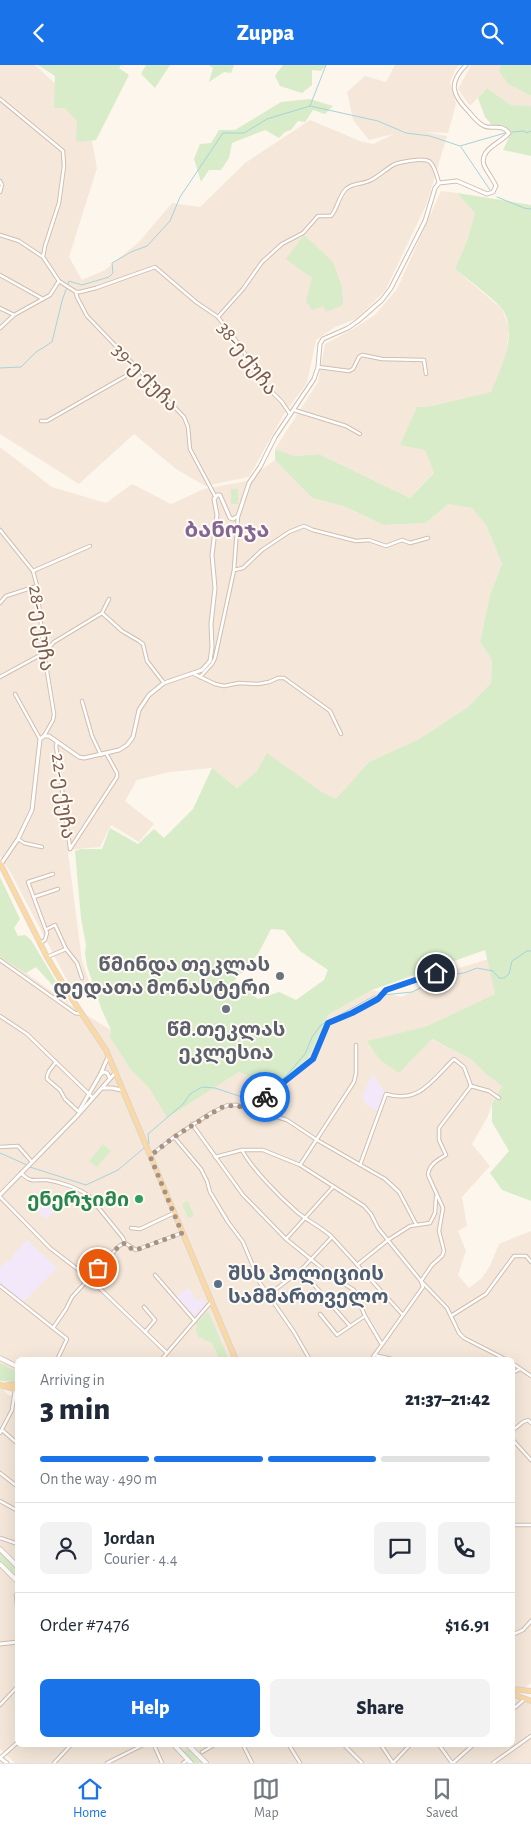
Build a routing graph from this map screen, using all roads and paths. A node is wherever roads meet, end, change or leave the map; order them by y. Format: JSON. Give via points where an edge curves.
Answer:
{"nodes":[{"id":1,"x":466,"y":65,"type":"edge"},
{"id":2,"x":0,"y":99,"type":"edge"},
{"id":3,"x":0,"y":181,"type":"edge"},
{"id":4,"x":439,"y":183,"type":"junction"},
{"id":5,"x":0,"y":192,"type":"edge"},
{"id":6,"x":0,"y":235,"type":"edge"},
{"id":7,"x":43,"y":257,"type":"junction"},
{"id":8,"x":0,"y":275,"type":"edge"},
{"id":9,"x":59,"y":281,"type":"junction"},
{"id":10,"x":76,"y":292,"type":"junction"},
{"id":11,"x":42,"y":299,"type":"junction"},
{"id":12,"x":0,"y":308,"type":"edge"},
{"id":13,"x":14,"y":315,"type":"junction"},
{"id":14,"x":218,"y":317,"type":"junction"},
{"id":15,"x":0,"y":328,"type":"edge"},
{"id":16,"x":318,"y":367,"type":"junction"},
{"id":17,"x":138,"y":369,"type":"junction"},
{"id":18,"x":426,"y":374,"type":"dead end"},
{"id":19,"x":294,"y":410,"type":"junction"},
{"id":20,"x":290,"y":414,"type":"junction"},
{"id":21,"x":41,"y":421,"type":"dead end"},
{"id":22,"x":360,"y":434,"type":"dead end"},
{"id":23,"x":215,"y":496,"type":"junction"},
{"id":24,"x":238,"y":516,"type":"junction"},
{"id":25,"x":0,"y":530,"type":"edge"},
{"id":26,"x":428,"y":537,"type":"dead end"},
{"id":27,"x":90,"y":546,"type":"dead end"},
{"id":28,"x":234,"y":570,"type":"junction"},
{"id":29,"x":33,"y":571,"type":"junction"},
{"id":30,"x":37,"y":585,"type":"junction"},
{"id":31,"x":109,"y":599,"type":"dead end"},
{"id":32,"x":0,"y":603,"type":"edge"},
{"id":33,"x":102,"y":613,"type":"junction"},
{"id":34,"x":44,"y":653,"type":"junction"},
{"id":35,"x":194,"y":674,"type":"junction"},
{"id":36,"x":0,"y":677,"type":"edge"},
{"id":37,"x":200,"y":677,"type":"junction"},
{"id":38,"x":164,"y":683,"type":"junction"},
{"id":39,"x":15,"y":694,"type":"dead end"},
{"id":40,"x":82,"y":701,"type":"dead end"},
{"id":41,"x":341,"y":734,"type":"dead end"},
{"id":42,"x":44,"y":736,"type":"junction"},
{"id":43,"x":40,"y":739,"type":"junction"},
{"id":44,"x":57,"y":742,"type":"junction"},
{"id":45,"x":106,"y":753,"type":"junction"},
{"id":46,"x":101,"y":755,"type":"junction"},
{"id":47,"x":18,"y":839,"type":"junction"},
{"id":48,"x":42,"y":847,"type":"dead end"},
{"id":49,"x":0,"y":864,"type":"edge"},
{"id":50,"x":53,"y":874,"type":"dead end"},
{"id":51,"x":58,"y":889,"type":"dead end"},
{"id":52,"x":34,"y":897,"type":"junction"},
{"id":53,"x":46,"y":929,"type":"junction"},
{"id":54,"x":40,"y":943,"type":"junction"},
{"id":55,"x":66,"y":949,"type":"junction"},
{"id":56,"x":47,"y":957,"type":"junction"},
{"id":57,"x":0,"y":960,"type":"edge"},
{"id":58,"x":444,"y":969,"type":"dead end"},
{"id":59,"x":82,"y":978,"type":"dead end"},
{"id":60,"x":82,"y":1014,"type":"junction"},
{"id":61,"x":0,"y":1016,"type":"edge"},
{"id":62,"x":356,"y":1045,"type":"dead end"},
{"id":63,"x":108,"y":1057,"type":"junction"},
{"id":64,"x":56,"y":1062,"type":"junction"},
{"id":65,"x":114,"y":1071,"type":"junction"},
{"id":66,"x":106,"y":1072,"type":"junction"},
{"id":67,"x":100,"y":1075,"type":"junction"},
{"id":68,"x":108,"y":1081,"type":"junction"},
{"id":69,"x":471,"y":1086,"type":"junction"},
{"id":70,"x":102,"y":1089,"type":"junction"},
{"id":71,"x":121,"y":1090,"type":"junction"},
{"id":72,"x":89,"y":1095,"type":"junction"},
{"id":73,"x":93,"y":1098,"type":"junction"},
{"id":74,"x":499,"y":1098,"type":"dead end"},
{"id":75,"x":254,"y":1110,"type":"junction"},
{"id":76,"x":78,"y":1114,"type":"junction"},
{"id":77,"x":192,"y":1124,"type":"junction"},
{"id":78,"x":174,"y":1137,"type":"junction"},
{"id":79,"x":317,"y":1140,"type":"junction"},
{"id":80,"x":0,"y":1147,"type":"edge"},
{"id":81,"x":242,"y":1150,"type":"junction"},
{"id":82,"x":150,"y":1156,"type":"junction"},
{"id":83,"x":215,"y":1157,"type":"junction"},
{"id":84,"x":32,"y":1163,"type":"junction"},
{"id":85,"x":300,"y":1165,"type":"junction"},
{"id":86,"x":360,"y":1165,"type":"junction"},
{"id":87,"x":21,"y":1173,"type":"junction"},
{"id":88,"x":334,"y":1187,"type":"junction"},
{"id":89,"x":436,"y":1195,"type":"junction"},
{"id":90,"x":0,"y":1196,"type":"edge"},
{"id":91,"x":174,"y":1213,"type":"junction"},
{"id":92,"x":306,"y":1218,"type":"junction"},
{"id":93,"x":416,"y":1224,"type":"junction"},
{"id":94,"x":132,"y":1228,"type":"dead end"},
{"id":95,"x":182,"y":1233,"type":"junction"},
{"id":96,"x":332,"y":1237,"type":"junction"},
{"id":97,"x":286,"y":1239,"type":"junction"},
{"id":98,"x":388,"y":1240,"type":"junction"},
{"id":99,"x":125,"y":1243,"type":"junction"},
{"id":100,"x":310,"y":1259,"type":"junction"},
{"id":101,"x":531,"y":1262,"type":"edge"},
{"id":102,"x":358,"y":1265,"type":"junction"},
{"id":103,"x":301,"y":1270,"type":"junction"},
{"id":104,"x":155,"y":1275,"type":"dead end"},
{"id":105,"x":90,"y":1278,"type":"junction"},
{"id":106,"x":421,"y":1281,"type":"junction"},
{"id":107,"x":0,"y":1287,"type":"edge"},
{"id":108,"x":423,"y":1287,"type":"junction"},
{"id":109,"x":428,"y":1287,"type":"junction"},
{"id":110,"x":267,"y":1295,"type":"junction"},
{"id":111,"x":212,"y":1302,"type":"junction"},
{"id":112,"x":144,"y":1307,"type":"dead end"},
{"id":113,"x":320,"y":1314,"type":"dead end"},
{"id":114,"x":402,"y":1314,"type":"junction"},
{"id":115,"x":366,"y":1316,"type":"junction"},
{"id":116,"x":451,"y":1316,"type":"junction"},
{"id":117,"x":195,"y":1321,"type":"junction"},
{"id":118,"x":350,"y":1326,"type":"junction"},
{"id":119,"x":53,"y":1328,"type":"junction"},
{"id":120,"x":145,"y":1332,"type":"junction"},
{"id":121,"x":381,"y":1343,"type":"junction"},
{"id":122,"x":167,"y":1353,"type":"junction"},
{"id":123,"x":374,"y":1355,"type":"joint"},
{"id":124,"x":58,"y":1357,"type":"edge"},
{"id":125,"x":164,"y":1357,"type":"edge"},
{"id":126,"x":235,"y":1357,"type":"edge"},
{"id":127,"x":308,"y":1357,"type":"edge"},
{"id":128,"x":383,"y":1357,"type":"edge"},
{"id":129,"x":502,"y":1357,"type":"edge"},
{"id":130,"x":0,"y":1359,"type":"edge"},
{"id":131,"x":515,"y":1365,"type":"edge"},
{"id":132,"x":15,"y":1366,"type":"edge"},
{"id":133,"x":520,"y":1368,"type":"junction"},
{"id":134,"x":515,"y":1371,"type":"edge"},
{"id":135,"x":531,"y":1376,"type":"edge"},
{"id":136,"x":15,"y":1384,"type":"edge"},
{"id":137,"x":1,"y":1386,"type":"edge"},
{"id":138,"x":15,"y":1390,"type":"edge"},
{"id":139,"x":15,"y":1395,"type":"edge"},
{"id":140,"x":531,"y":1423,"type":"edge"},
{"id":141,"x":515,"y":1429,"type":"edge"},
{"id":142,"x":1,"y":1432,"type":"edge"},
{"id":143,"x":15,"y":1442,"type":"edge"},
{"id":144,"x":515,"y":1442,"type":"edge"},
{"id":145,"x":531,"y":1460,"type":"edge"},
{"id":146,"x":0,"y":1473,"type":"edge"},
{"id":147,"x":15,"y":1485,"type":"edge"},
{"id":148,"x":0,"y":1501,"type":"edge"},
{"id":149,"x":15,"y":1509,"type":"edge"},
{"id":150,"x":515,"y":1525,"type":"edge"},
{"id":151,"x":531,"y":1525,"type":"edge"},
{"id":152,"x":0,"y":1538,"type":"edge"},
{"id":153,"x":15,"y":1543,"type":"edge"},
{"id":154,"x":0,"y":1549,"type":"edge"},
{"id":155,"x":0,"y":1564,"type":"edge"},
{"id":156,"x":15,"y":1564,"type":"edge"},
{"id":157,"x":15,"y":1579,"type":"edge"},
{"id":158,"x":531,"y":1621,"type":"edge"},
{"id":159,"x":515,"y":1634,"type":"edge"},
{"id":160,"x":15,"y":1642,"type":"edge"},
{"id":161,"x":0,"y":1645,"type":"edge"},
{"id":162,"x":15,"y":1689,"type":"edge"},
{"id":163,"x":515,"y":1689,"type":"edge"},
{"id":164,"x":531,"y":1691,"type":"edge"},
{"id":165,"x":515,"y":1695,"type":"edge"},
{"id":166,"x":525,"y":1699,"type":"junction"},
{"id":167,"x":531,"y":1701,"type":"edge"},
{"id":168,"x":0,"y":1705,"type":"edge"},
{"id":169,"x":515,"y":1707,"type":"edge"},
{"id":170,"x":531,"y":1736,"type":"edge"},
{"id":171,"x":15,"y":1745,"type":"edge"},
{"id":172,"x":69,"y":1747,"type":"edge"},
{"id":173,"x":139,"y":1747,"type":"edge"},
{"id":174,"x":155,"y":1747,"type":"edge"},
{"id":175,"x":176,"y":1747,"type":"edge"},
{"id":176,"x":187,"y":1747,"type":"edge"},
{"id":177,"x":190,"y":1747,"type":"edge"},
{"id":178,"x":211,"y":1747,"type":"edge"},
{"id":179,"x":244,"y":1747,"type":"edge"},
{"id":180,"x":290,"y":1747,"type":"edge"},
{"id":181,"x":346,"y":1747,"type":"edge"},
{"id":182,"x":382,"y":1747,"type":"edge"},
{"id":183,"x":408,"y":1747,"type":"edge"},
{"id":184,"x":441,"y":1747,"type":"edge"},
{"id":185,"x":472,"y":1747,"type":"edge"},
{"id":186,"x":179,"y":1750,"type":"junction"},
{"id":187,"x":202,"y":1752,"type":"dead end"},
{"id":188,"x":0,"y":1758,"type":"edge"},
{"id":189,"x":190,"y":1761,"type":"edge"},
{"id":190,"x":6,"y":1763,"type":"edge"},
{"id":191,"x":54,"y":1763,"type":"edge"},
{"id":192,"x":107,"y":1763,"type":"edge"},
{"id":193,"x":162,"y":1763,"type":"edge"},
{"id":194,"x":183,"y":1763,"type":"edge"},
{"id":195,"x":206,"y":1763,"type":"edge"},
{"id":196,"x":252,"y":1763,"type":"edge"},
{"id":197,"x":300,"y":1763,"type":"edge"},
{"id":198,"x":362,"y":1763,"type":"edge"},
{"id":199,"x":393,"y":1763,"type":"edge"},
{"id":200,"x":453,"y":1763,"type":"edge"},
{"id":201,"x":493,"y":1763,"type":"edge"}],
"edges":[{"from":1,"to":4,"type":"street","via":[[454,83],[454,92],[460,102],[484,126],[499,126],[509,133],[486,152],[483,159],[496,186],[493,191],[487,193],[457,181]]},
{"from":2,"to":7,"type":"street","via":[[63,151],[59,203]]},
{"from":3,"to":5,"type":"street"},
{"from":4,"to":14,"type":"street","via":[[432,164],[424,159],[395,164],[370,181],[354,184],[340,197],[331,215],[318,216],[303,233],[282,244],[262,262]]},
{"from":4,"to":16,"type":"street","via":[[434,189],[425,221],[391,288],[358,321],[323,339]]},
{"from":6,"to":7,"type":"street","via":[[19,241]]},
{"from":7,"to":9,"type":"street"},
{"from":8,"to":11,"type":"street"},
{"from":9,"to":10,"type":"street"},
{"from":9,"to":11,"type":"street","via":[[50,295]]},
{"from":10,"to":14,"type":"street","name":"38-ე ქუჩა","via":[[155,267]]},
{"from":10,"to":17,"type":"street","name":"39-ე ქუჩა","via":[[87,316]]},
{"from":11,"to":13,"type":"street"},
{"from":12,"to":13,"type":"street"},
{"from":13,"to":15,"type":"street"},
{"from":14,"to":20,"type":"street","name":"38-ე ქუჩა","via":[[243,349],[258,378]]},
{"from":16,"to":18,"type":"street","via":[[349,371],[362,355],[424,360]]},
{"from":16,"to":19,"type":"street","via":[[311,386]]},
{"from":17,"to":21,"type":"street","via":[[47,421]]},
{"from":17,"to":23,"type":"street","name":"39-ე ქუჩა","via":[[184,417],[190,449]]},
{"from":19,"to":20,"type":"street"},
{"from":19,"to":22,"type":"street","via":[[346,426]]},
{"from":20,"to":24,"type":"street","via":[[249,483]]},
{"from":23,"to":24,"type":"street","via":[[222,497],[230,518]]},
{"from":23,"to":35,"type":"street","via":[[217,515],[212,555],[215,588],[210,624],[212,655],[206,666]]},
{"from":24,"to":28,"type":"street"},
{"from":25,"to":29,"type":"street","name":"28-ე ქუჩა"},
{"from":26,"to":28,"type":"street","via":[[410,543],[402,540],[386,546],[304,526],[262,550],[243,568]]},
{"from":27,"to":29,"type":"street"},
{"from":28,"to":37,"type":"street","via":[[215,658]]},
{"from":29,"to":30,"type":"street","name":"28-ე ქუჩა"},
{"from":30,"to":32,"type":"street","via":[[6,596]]},
{"from":30,"to":34,"type":"street","name":"28-ე ქუჩა"},
{"from":31,"to":33,"type":"street"},
{"from":33,"to":34,"type":"street","via":[[54,641]]},
{"from":33,"to":38,"type":"street","via":[[122,631],[140,641],[147,661]]},
{"from":34,"to":36,"type":"street"},
{"from":34,"to":42,"type":"street","name":"28-ე ქუჩა","via":[[54,715]]},
{"from":35,"to":37,"type":"street"},
{"from":35,"to":38,"type":"street"},
{"from":37,"to":41,"type":"street","via":[[224,686],[258,684],[284,678],[330,711]]},
{"from":38,"to":45,"type":"street","via":[[143,703],[131,740]]},
{"from":39,"to":43,"type":"street"},
{"from":40,"to":46,"type":"street"},
{"from":42,"to":43,"type":"street"},
{"from":42,"to":44,"type":"street"},
{"from":43,"to":47,"type":"street","via":[[32,810]]},
{"from":44,"to":45,"type":"street","name":"22-ე ქუჩა","via":[[70,849],[117,777]]},
{"from":44,"to":46,"type":"street","via":[[79,757]]},
{"from":45,"to":46,"type":"street"},
{"from":47,"to":48,"type":"street"},
{"from":47,"to":49,"type":"street"},
{"from":49,"to":54,"type":"main road"},
{"from":50,"to":52,"type":"street","via":[[28,883]]},
{"from":51,"to":52,"type":"street"},
{"from":52,"to":53,"type":"street"},
{"from":53,"to":54,"type":"street","via":[[46,937]]},
{"from":53,"to":55,"type":"street","via":[[55,925]]},
{"from":54,"to":56,"type":"main road"},
{"from":55,"to":56,"type":"street"},
{"from":55,"to":59,"type":"street","via":[[77,963]]},
{"from":56,"to":60,"type":"main road"},
{"from":57,"to":60,"type":"street","via":[[75,1013]]},
{"from":58,"to":75,"type":"street","via":[[386,990],[378,999],[328,1023],[313,1059]]},
{"from":60,"to":63,"type":"main road"},
{"from":61,"to":64,"type":"street","via":[[27,1034]]},
{"from":62,"to":79,"type":"street","via":[[354,1081]]},
{"from":63,"to":65,"type":"main road"},
{"from":63,"to":67,"type":"street"},
{"from":64,"to":72,"type":"street"},
{"from":64,"to":76,"type":"street","via":[[47,1079]]},
{"from":65,"to":66,"type":"street"},
{"from":65,"to":68,"type":"street"},
{"from":65,"to":71,"type":"main road"},
{"from":66,"to":67,"type":"street"},
{"from":66,"to":68,"type":"street","via":[[110,1077]]},
{"from":67,"to":68,"type":"street","via":[[102,1082]]},
{"from":67,"to":72,"type":"street"},
{"from":68,"to":70,"type":"street"},
{"from":69,"to":74,"type":"street","via":[[490,1091]]},
{"from":69,"to":86,"type":"street","via":[[464,1067],[454,1059],[426,1089],[402,1097],[386,1094]]},
{"from":69,"to":89,"type":"street","via":[[439,1128],[439,1140],[446,1155],[431,1165],[428,1175]]},
{"from":70,"to":71,"type":"street"},
{"from":70,"to":73,"type":"street"},
{"from":71,"to":82,"type":"main road"},
{"from":72,"to":73,"type":"street"},
{"from":72,"to":76,"type":"street"},
{"from":73,"to":76,"type":"street"},
{"from":75,"to":77,"type":"street","via":[[228,1105]]},
{"from":75,"to":79,"type":"street","via":[[287,1120]]},
{"from":76,"to":84,"type":"street"},
{"from":77,"to":78,"type":"street"},
{"from":77,"to":83,"type":"street"},
{"from":78,"to":82,"type":"street"},
{"from":78,"to":110,"type":"street","via":[[200,1169],[210,1192],[243,1242]]},
{"from":79,"to":85,"type":"street"},
{"from":79,"to":86,"type":"street"},
{"from":80,"to":84,"type":"street","via":[[18,1146]]},
{"from":81,"to":83,"type":"street"},
{"from":81,"to":85,"type":"street","via":[[263,1150]]},
{"from":81,"to":92,"type":"street","via":[[248,1161]]},
{"from":82,"to":91,"type":"main road"},
{"from":83,"to":97,"type":"street","via":[[243,1195]]},
{"from":84,"to":87,"type":"street"},
{"from":85,"to":88,"type":"street"},
{"from":86,"to":93,"type":"street","via":[[393,1185]]},
{"from":87,"to":90,"type":"street"},
{"from":87,"to":99,"type":"street","via":[[33,1181],[48,1180],[82,1191]]},
{"from":88,"to":92,"type":"street"},
{"from":88,"to":98,"type":"street","via":[[364,1206]]},
{"from":89,"to":93,"type":"street","via":[[432,1221]]},
{"from":89,"to":106,"type":"street","via":[[443,1208],[439,1231],[444,1251]]},
{"from":90,"to":105,"type":"street","via":[[50,1248]]},
{"from":91,"to":94,"type":"street","via":[[140,1229]]},
{"from":91,"to":95,"type":"main road"},
{"from":92,"to":96,"type":"street"},
{"from":92,"to":97,"type":"street"},
{"from":93,"to":98,"type":"street"},
{"from":95,"to":99,"type":"street","via":[[136,1250]]},
{"from":95,"to":111,"type":"main road"},
{"from":96,"to":100,"type":"street"},
{"from":96,"to":102,"type":"street"},
{"from":97,"to":100,"type":"street"},
{"from":98,"to":102,"type":"street"},
{"from":98,"to":106,"type":"street"},
{"from":99,"to":105,"type":"street","via":[[107,1257]]},
{"from":100,"to":103,"type":"street"},
{"from":100,"to":115,"type":"street","via":[[354,1289]]},
{"from":101,"to":116,"type":"street","via":[[526,1256],[514,1256],[486,1294]]},
{"from":102,"to":114,"type":"street"},
{"from":103,"to":110,"type":"street"},
{"from":103,"to":118,"type":"street"},
{"from":104,"to":117,"type":"street"},
{"from":105,"to":119,"type":"street","via":[[72,1297]]},
{"from":105,"to":120,"type":"street"},
{"from":106,"to":108,"type":"street"},
{"from":106,"to":109,"type":"street"},
{"from":107,"to":119,"type":"street"},
{"from":108,"to":109,"type":"street"},
{"from":108,"to":114,"type":"street"},
{"from":109,"to":116,"type":"street"},
{"from":110,"to":127,"type":"street"},
{"from":111,"to":117,"type":"street"},
{"from":111,"to":126,"type":"main road"},
{"from":112,"to":120,"type":"street","via":[[155,1320]]},
{"from":113,"to":118,"type":"street","via":[[337,1335]]},
{"from":114,"to":121,"type":"street"},
{"from":115,"to":118,"type":"street"},
{"from":115,"to":121,"type":"street"},
{"from":116,"to":129,"type":"street","via":[[464,1338]]},
{"from":117,"to":122,"type":"street"},
{"from":119,"to":124,"type":"street","via":[[67,1339]]},
{"from":120,"to":122,"type":"street"},
{"from":121,"to":123,"type":"street"},
{"from":122,"to":125,"type":"street"},
{"from":123,"to":128,"type":"street"},
{"from":130,"to":132,"type":"main road"},
{"from":131,"to":133,"type":"street"},
{"from":133,"to":134,"type":"street"},
{"from":133,"to":135,"type":"street"},
{"from":136,"to":137,"type":"main road"},
{"from":137,"to":138,"type":"main road"},
{"from":139,"to":142,"type":"street","via":[[12,1410]]},
{"from":140,"to":141,"type":"street","via":[[528,1420]]},
{"from":142,"to":143,"type":"street"},
{"from":144,"to":145,"type":"street"},
{"from":146,"to":147,"type":"street"},
{"from":148,"to":149,"type":"street"},
{"from":150,"to":151,"type":"street"},
{"from":152,"to":153,"type":"street"},
{"from":154,"to":156,"type":"main road"},
{"from":155,"to":157,"type":"main road"},
{"from":158,"to":159,"type":"street"},
{"from":160,"to":161,"type":"street"},
{"from":162,"to":168,"type":"street"},
{"from":163,"to":164,"type":"main road"},
{"from":165,"to":166,"type":"main road"},
{"from":166,"to":167,"type":"main road"},
{"from":166,"to":169,"type":"street"},
{"from":170,"to":201,"type":"street"},
{"from":171,"to":188,"type":"street"},
{"from":172,"to":191,"type":"street"},
{"from":173,"to":192,"type":"street"},
{"from":174,"to":193,"type":"street"},
{"from":175,"to":186,"type":"main road"},
{"from":176,"to":186,"type":"main road"},
{"from":177,"to":195,"type":"main road"},
{"from":178,"to":187,"type":"street"},
{"from":179,"to":196,"type":"street"},
{"from":180,"to":197,"type":"street"},
{"from":181,"to":198,"type":"street"},
{"from":182,"to":199,"type":"street"},
{"from":183,"to":199,"type":"street"},
{"from":184,"to":200,"type":"street"},
{"from":185,"to":200,"type":"street"},
{"from":186,"to":189,"type":"main road"},
{"from":188,"to":190,"type":"street"},
{"from":189,"to":194,"type":"street"}]}
